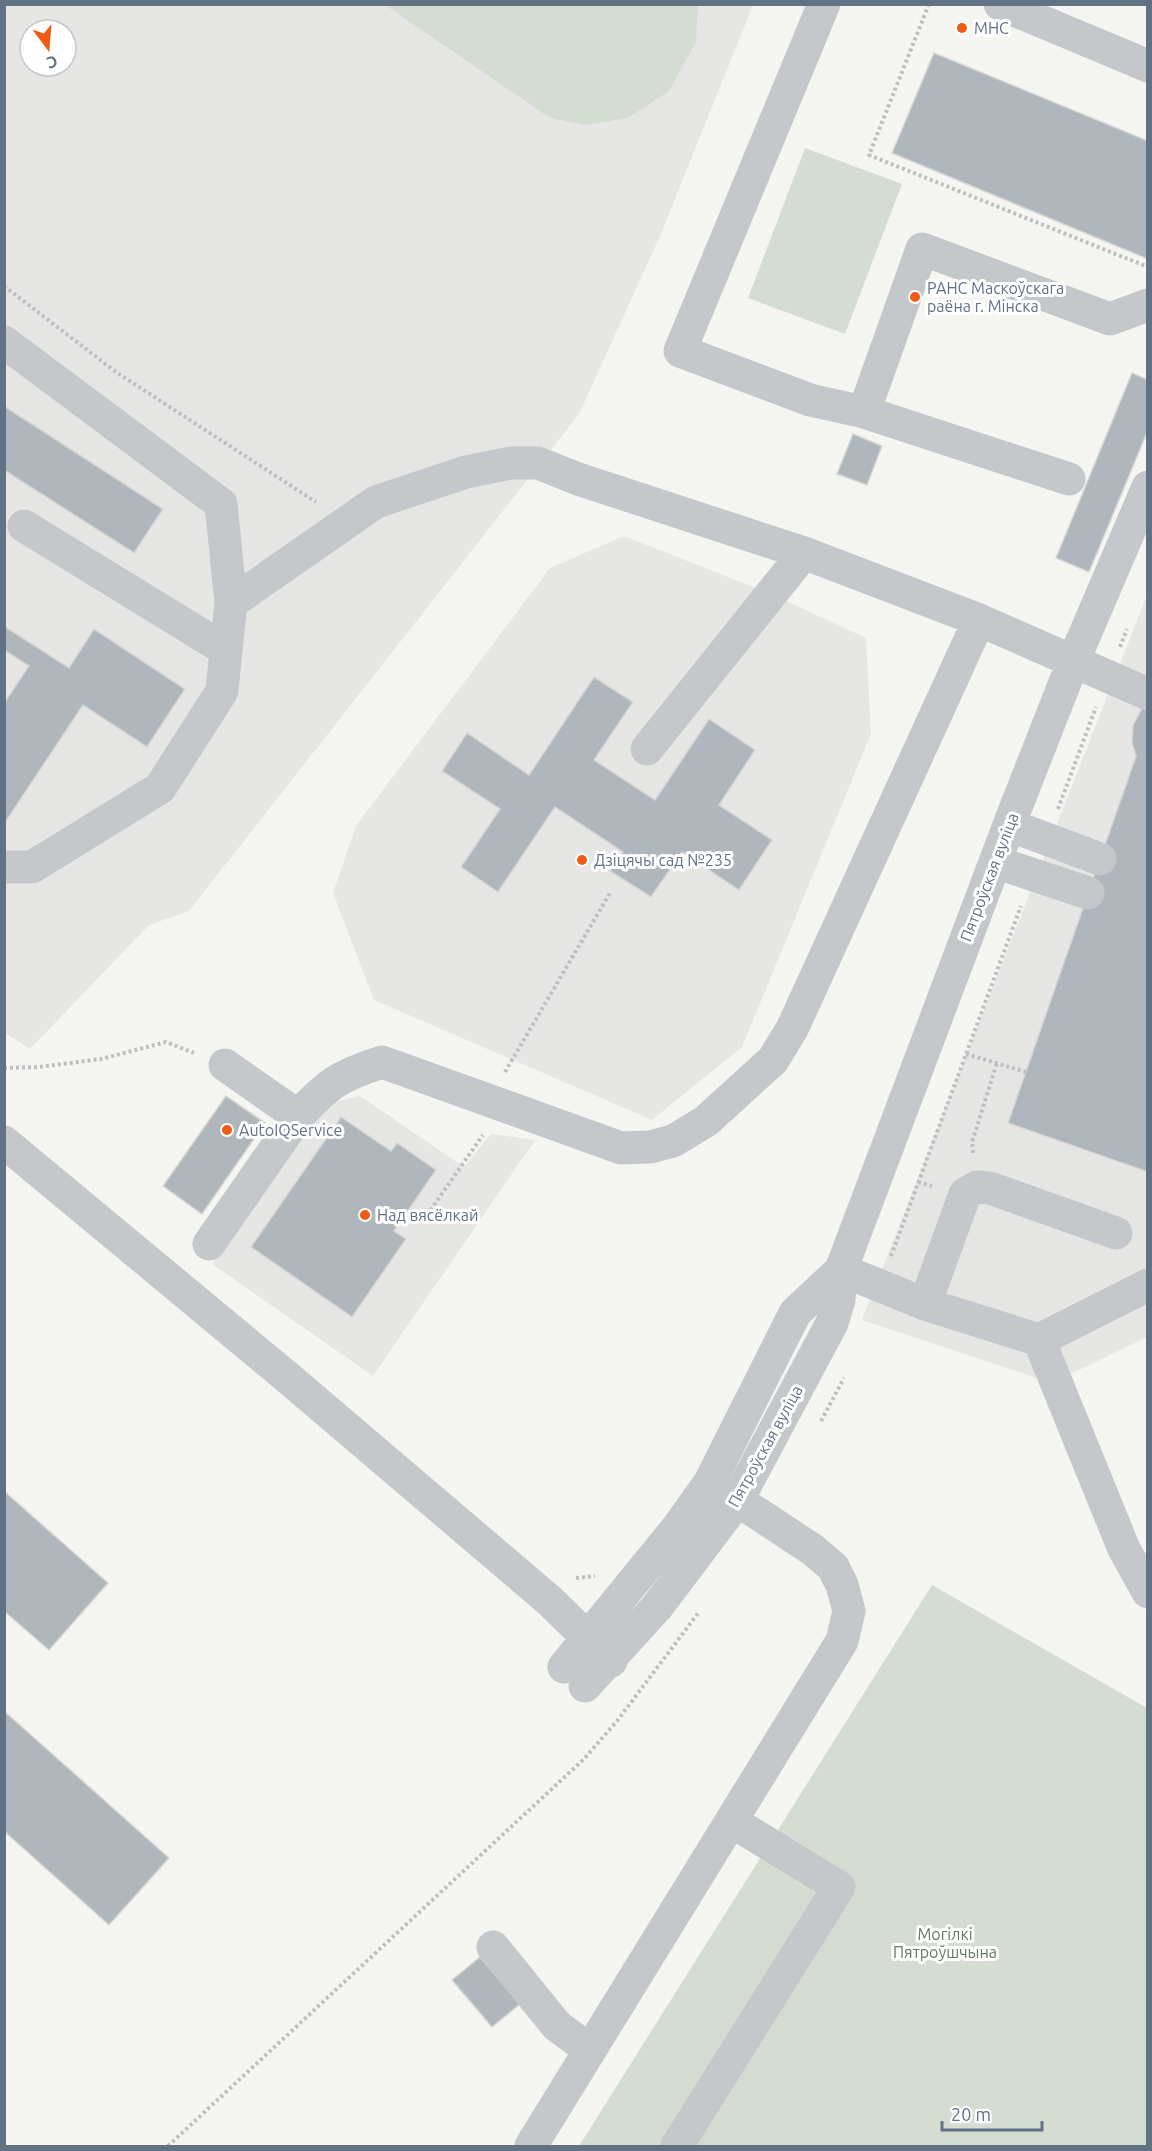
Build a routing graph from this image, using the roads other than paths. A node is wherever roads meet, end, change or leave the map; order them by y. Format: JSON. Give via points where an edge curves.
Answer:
{"nodes":[{"id":1,"x":825,"y":4,"type":"edge"},
{"id":2,"x":1000,"y":4,"type":"edge"},
{"id":3,"x":1148,"y":66,"type":"edge"},
{"id":4,"x":1148,"y":305,"type":"edge"},
{"id":5,"x":4,"y":342,"type":"edge"},
{"id":6,"x":864,"y":412,"type":"junction"},
{"id":7,"x":1069,"y":480,"type":"dead end"},
{"id":8,"x":1148,"y":487,"type":"edge"},
{"id":9,"x":24,"y":526,"type":"dead end"},
{"id":10,"x":1137,"y":544,"type":"edge"},
{"id":11,"x":804,"y":553,"type":"junction"},
{"id":12,"x":231,"y":603,"type":"junction"},
{"id":13,"x":979,"y":620,"type":"junction"},
{"id":14,"x":226,"y":650,"type":"junction"},
{"id":15,"x":1073,"y":662,"type":"junction"},
{"id":16,"x":1148,"y":694,"type":"edge"},
{"id":17,"x":647,"y":749,"type":"dead end"},
{"id":18,"x":1009,"y":825,"type":"junction"},
{"id":19,"x":1100,"y":859,"type":"dead end"},
{"id":20,"x":995,"y":862,"type":"junction"},
{"id":21,"x":4,"y":867,"type":"edge"},
{"id":22,"x":1088,"y":893,"type":"dead end"},
{"id":23,"x":225,"y":1065,"type":"road end"},
{"id":24,"x":298,"y":1116,"type":"junction"},
{"id":25,"x":4,"y":1142,"type":"edge"},
{"id":26,"x":1116,"y":1233,"type":"dead end"},
{"id":27,"x":209,"y":1244,"type":"dead end"},
{"id":28,"x":841,"y":1270,"type":"junction"},
{"id":29,"x":1148,"y":1285,"type":"edge"},
{"id":30,"x":925,"y":1304,"type":"junction"},
{"id":31,"x":1039,"y":1340,"type":"junction"},
{"id":32,"x":710,"y":1482,"type":"junction"},
{"id":33,"x":737,"y":1501,"type":"junction"},
{"id":34,"x":1148,"y":1592,"type":"edge"},
{"id":35,"x":587,"y":1638,"type":"junction"},
{"id":36,"x":611,"y":1661,"type":"junction"},
{"id":37,"x":731,"y":1821,"type":"junction"},
{"id":38,"x":494,"y":1947,"type":"dead end"},
{"id":39,"x":590,"y":2050,"type":"junction"},
{"id":40,"x":531,"y":2146,"type":"edge"},
{"id":41,"x":677,"y":2146,"type":"edge"}],
"edges":[{"from":1,"to":6,"type":"street","via":[[680,351],[810,400]]},
{"from":2,"to":3,"type":"street"},
{"from":4,"to":6,"type":"street","via":[[1110,319],[922,249]]},
{"from":5,"to":12,"type":"street","via":[[221,504]]},
{"from":6,"to":7,"type":"street"},
{"from":8,"to":10,"type":"street","name":"Пятроўская вуліца"},
{"from":9,"to":14,"type":"street"},
{"from":10,"to":15,"type":"street","name":"Пятроўская вуліца"},
{"from":11,"to":12,"type":"street","via":[[538,463],[511,463],[376,502]]},
{"from":11,"to":13,"type":"street"},
{"from":11,"to":17,"type":"street"},
{"from":12,"to":14,"type":"street"},
{"from":13,"to":15,"type":"street"},
{"from":13,"to":24,"type":"street","via":[[792,1029],[773,1060],[706,1121],[673,1141],[621,1148],[382,1062],[346,1074],[323,1089]]},
{"from":14,"to":21,"type":"street","via":[[222,691],[160,788],[32,867]]},
{"from":15,"to":16,"type":"street"},
{"from":15,"to":18,"type":"street","name":"Пятроўская вуліца"},
{"from":18,"to":19,"type":"street"},
{"from":18,"to":20,"type":"street","name":"Пятроўская вуліца"},
{"from":20,"to":22,"type":"street"},
{"from":20,"to":28,"type":"street","name":"Пятроўская вуліца"},
{"from":23,"to":24,"type":"street"},
{"from":24,"to":27,"type":"street"},
{"from":25,"to":35,"type":"street","via":[[305,1392],[550,1601]]},
{"from":26,"to":30,"type":"street","via":[[990,1188],[977,1187],[965,1194]]},
{"from":28,"to":30,"type":"street"},
{"from":28,"to":32,"type":"street","name":"Пятроўская вуліца","via":[[795,1313]]},
{"from":28,"to":33,"type":"street","name":"Пятроўская вуліца","via":[[839,1300],[832,1323]]},
{"from":29,"to":31,"type":"street"},
{"from":30,"to":31,"type":"street"},
{"from":31,"to":34,"type":"street","via":[[1124,1549]]},
{"from":32,"to":33,"type":"street"},
{"from":32,"to":35,"type":"street","name":"Пятроўская вуліца"},
{"from":33,"to":36,"type":"street","name":"Пятроўская вуліца"},
{"from":33,"to":37,"type":"street","via":[[833,1567],[849,1611],[842,1641]]},
{"from":35,"to":36,"type":"street"},
{"from":35,"to":36,"type":"street","name":"Пятроўская вуліца","via":[[574,1677]]},
{"from":37,"to":39,"type":"street"},
{"from":37,"to":41,"type":"street","via":[[839,1887]]},
{"from":38,"to":39,"type":"street","via":[[557,2026]]},
{"from":39,"to":40,"type":"street"}]}
